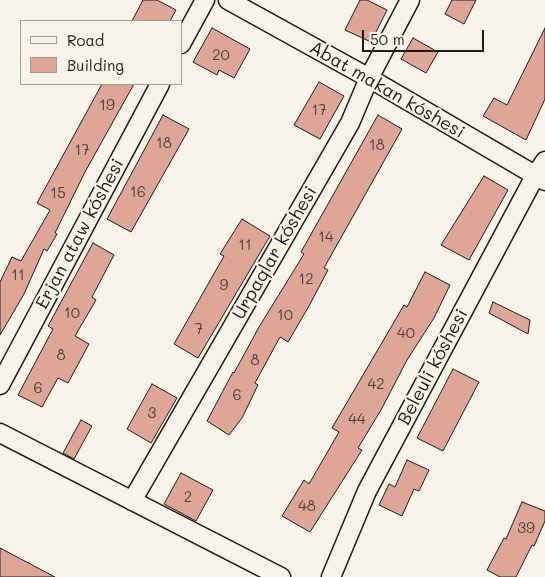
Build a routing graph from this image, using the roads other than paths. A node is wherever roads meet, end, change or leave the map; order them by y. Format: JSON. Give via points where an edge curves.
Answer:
{"nodes":[{"id":1,"x":205,"y":0,"type":"edge"},
{"id":2,"x":228,"y":0,"type":"edge"},
{"id":3,"x":410,"y":0,"type":"edge"},
{"id":4,"x":182,"y":42,"type":"edge"},
{"id":5,"x":369,"y":78,"type":"junction"},
{"id":6,"x":159,"y":85,"type":"edge"},
{"id":7,"x":545,"y":161,"type":"edge"},
{"id":8,"x":540,"y":178,"type":"edge"},
{"id":9,"x":0,"y":385,"type":"edge"},
{"id":10,"x":0,"y":433,"type":"edge"},
{"id":11,"x":132,"y":501,"type":"junction"},
{"id":12,"x":281,"y":577,"type":"edge"},
{"id":13,"x":331,"y":577,"type":"edge"}],
"edges":[{"from":1,"to":4,"type":"street"},
{"from":2,"to":5,"type":"street","name":"Abat makan kóshesi"},
{"from":3,"to":5,"type":"street","name":"Urpaqlar kóshesi"},
{"from":5,"to":8,"type":"street","name":"Abat makan kóshesi"},
{"from":5,"to":11,"type":"street","name":"Urpaqlar kóshesi","via":[[350,123]]},
{"from":6,"to":9,"type":"street","name":"Erjan ataw kóshesi"},
{"from":7,"to":8,"type":"street","name":"Beleuli kóshesi"},
{"from":8,"to":13,"type":"street","name":"Beleuli kóshesi","via":[[367,491]]},
{"from":10,"to":11,"type":"street"},
{"from":11,"to":12,"type":"street"}]}
